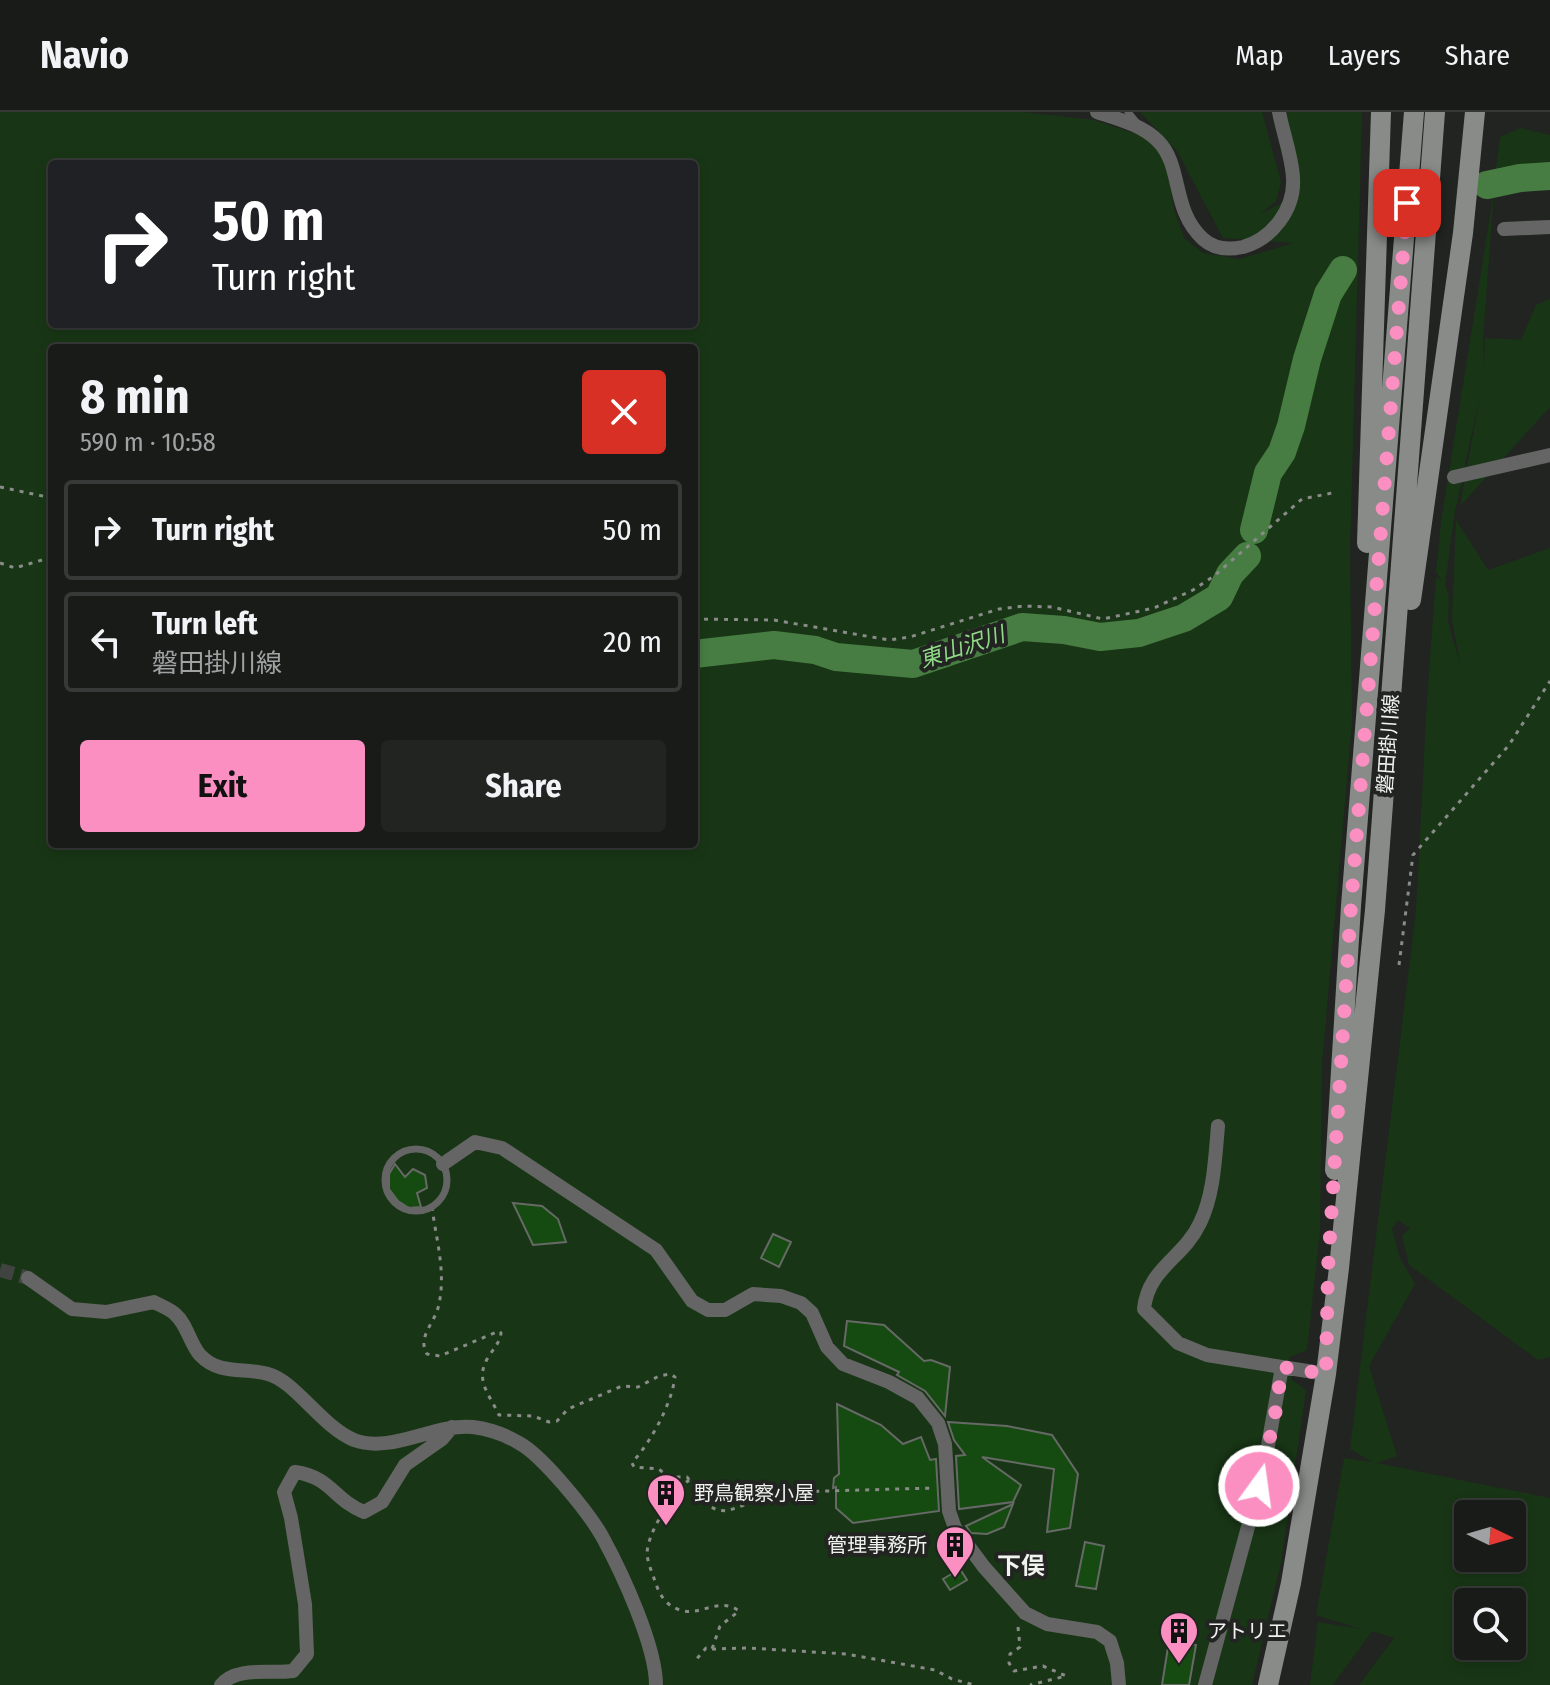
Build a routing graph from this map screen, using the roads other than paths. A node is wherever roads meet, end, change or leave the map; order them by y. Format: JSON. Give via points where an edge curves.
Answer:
{"nodes":[{"id":1,"x":1097,"y":112,"type":"edge"},
{"id":2,"x":1128,"y":112,"type":"edge"},
{"id":3,"x":1279,"y":112,"type":"edge"},
{"id":4,"x":1381,"y":112,"type":"edge"},
{"id":5,"x":1414,"y":112,"type":"edge"},
{"id":6,"x":1435,"y":112,"type":"edge"},
{"id":7,"x":1475,"y":112,"type":"edge"},
{"id":8,"x":1141,"y":128,"type":"junction"},
{"id":9,"x":1550,"y":227,"type":"edge"},
{"id":10,"x":1504,"y":229,"type":"dead end"},
{"id":11,"x":1550,"y":455,"type":"edge"},
{"id":12,"x":1454,"y":477,"type":"dead end"},
{"id":13,"x":1366,"y":719,"type":"junction"},
{"id":14,"x":1375,"y":910,"type":"junction"},
{"id":15,"x":1218,"y":1126,"type":"dead end"},
{"id":16,"x":443,"y":1164,"type":"junction"},
{"id":17,"x":28,"y":1278,"type":"tunnel mouth"},
{"id":18,"x":1282,"y":1367,"type":"junction"},
{"id":19,"x":1326,"y":1374,"type":"junction"},
{"id":20,"x":452,"y":1426,"type":"junction"},
{"id":21,"x":221,"y":1685,"type":"edge"},
{"id":22,"x":656,"y":1685,"type":"edge"},
{"id":23,"x":1119,"y":1685,"type":"edge"},
{"id":24,"x":1205,"y":1685,"type":"edge"},
{"id":25,"x":1268,"y":1685,"type":"edge"}],
"edges":[{"from":1,"to":8,"type":"street"},
{"from":2,"to":8,"type":"lane"},
{"from":3,"to":8,"type":"street","via":[[1293,179],[1291,197],[1274,230],[1260,242],[1228,250],[1205,242],[1187,221],[1160,142]]},
{"from":4,"to":13,"type":"main road"},
{"from":5,"to":13,"type":"main road","name":"磐田掛川線"},
{"from":6,"to":14,"type":"main road","name":"磐田掛川線"},
{"from":7,"to":14,"type":"main road","via":[[1413,585],[1391,821]]},
{"from":9,"to":10,"type":"street"},
{"from":11,"to":12,"type":"street"},
{"from":13,"to":19,"type":"main road","name":"磐田掛川線","via":[[1328,1268]]},
{"from":14,"to":19,"type":"main road","name":"磐田掛川線"},
{"from":15,"to":18,"type":"street","via":[[1199,1226],[1155,1275],[1144,1309],[1178,1343],[1207,1355]]},
{"from":16,"to":16,"type":"lane","via":[[446,1188],[432,1207],[408,1211],[389,1196],[385,1172],[399,1153],[423,1150]]},
{"from":16,"to":23,"type":"street","via":[[475,1142],[502,1148],[656,1250],[692,1301],[708,1310],[725,1310],[753,1294],[801,1303],[843,1364],[918,1398],[938,1423],[955,1528],[1025,1613],[1047,1624],[1097,1632],[1110,1641]]},
{"from":17,"to":20,"type":"street","via":[[72,1309],[106,1312],[154,1302],[176,1314],[201,1356],[226,1371],[270,1374],[336,1431],[358,1441],[390,1442]]},
{"from":18,"to":19,"type":"street"},
{"from":18,"to":24,"type":"street","via":[[1264,1468]]},
{"from":19,"to":25,"type":"main road","name":"磐田掛川線"},
{"from":20,"to":21,"type":"street","via":[[405,1465],[382,1502],[364,1512],[348,1505],[329,1484],[295,1472],[284,1492],[305,1604],[307,1654],[293,1671],[244,1673]]},
{"from":20,"to":22,"type":"street","via":[[475,1427],[521,1443],[573,1498],[602,1536],[637,1614]]}]}
